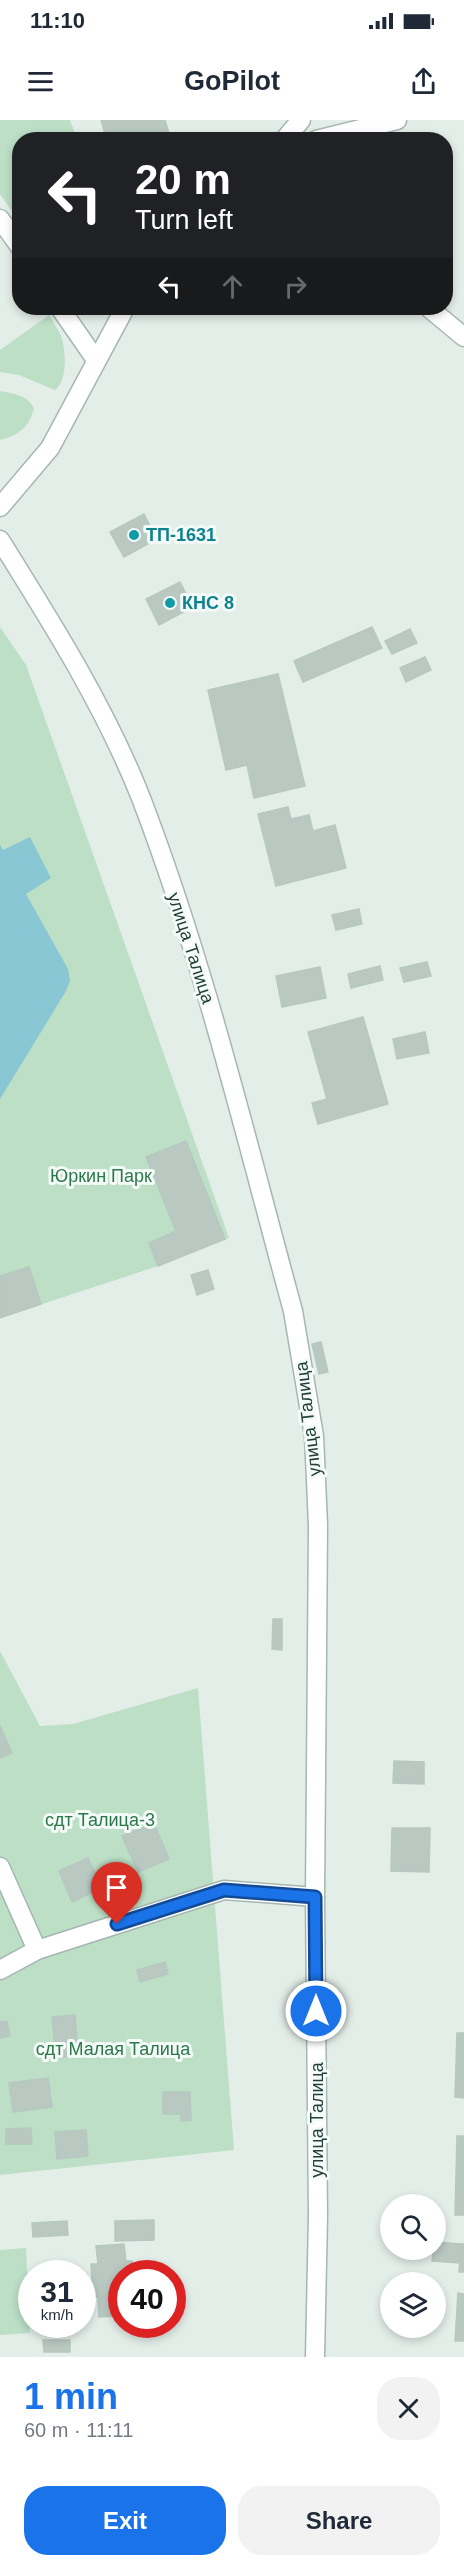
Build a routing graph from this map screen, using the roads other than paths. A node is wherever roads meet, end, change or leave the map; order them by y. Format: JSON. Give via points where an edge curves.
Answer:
{"nodes":[{"id":1,"x":301,"y":120,"type":"edge"},
{"id":2,"x":397,"y":120,"type":"edge"},
{"id":3,"x":291,"y":132,"type":"edge"},
{"id":4,"x":348,"y":132,"type":"edge"},
{"id":5,"x":0,"y":219,"type":"edge"},
{"id":6,"x":12,"y":236,"type":"edge"},
{"id":7,"x":65,"y":315,"type":"edge"},
{"id":8,"x":121,"y":315,"type":"edge"},
{"id":9,"x":437,"y":315,"type":"edge"},
{"id":10,"x":464,"y":337,"type":"edge"},
{"id":11,"x":96,"y":360,"type":"junction"},
{"id":12,"x":0,"y":507,"type":"edge"},
{"id":13,"x":0,"y":540,"type":"edge"},
{"id":14,"x":0,"y":1867,"type":"edge"},
{"id":15,"x":315,"y":1897,"type":"junction"},
{"id":16,"x":37,"y":1950,"type":"junction"},
{"id":17,"x":0,"y":1970,"type":"edge"},
{"id":18,"x":315,"y":2357,"type":"edge"}],
"edges":[{"from":1,"to":3,"type":"street"},
{"from":2,"to":4,"type":"street"},
{"from":5,"to":6,"type":"street"},
{"from":7,"to":11,"type":"street"},
{"from":8,"to":11,"type":"street"},
{"from":9,"to":10,"type":"street"},
{"from":11,"to":12,"type":"street","via":[[50,448]]},
{"from":13,"to":15,"type":"street","name":"улица Талица","via":[[92,692],[140,797],[197,960],[293,1311],[314,1436],[318,1525]]},
{"from":14,"to":16,"type":"street"},
{"from":15,"to":16,"type":"street","via":[[224,1890]]},
{"from":15,"to":18,"type":"street","name":"улица Талица"},
{"from":16,"to":17,"type":"street"}]}
